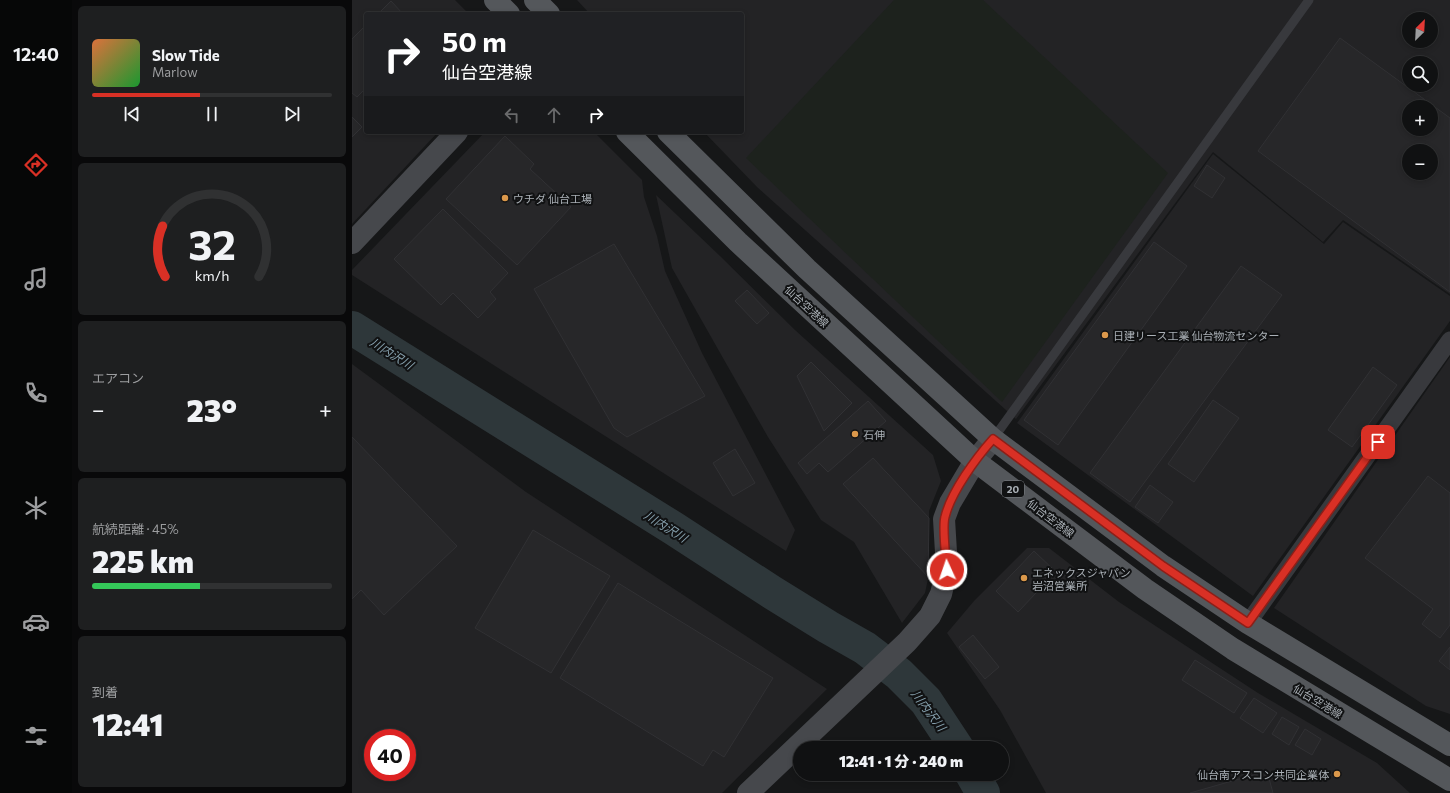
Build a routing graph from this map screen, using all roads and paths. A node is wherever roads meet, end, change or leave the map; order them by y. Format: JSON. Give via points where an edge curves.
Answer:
{"nodes":[{"id":1,"x":495,"y":0,"type":"edge"},
{"id":2,"x":535,"y":0,"type":"edge"},
{"id":3,"x":1309,"y":0,"type":"edge"},
{"id":4,"x":507,"y":12,"type":"edge"},
{"id":5,"x":547,"y":12,"type":"edge"},
{"id":6,"x":455,"y":134,"type":"edge"},
{"id":7,"x":629,"y":134,"type":"edge"},
{"id":8,"x":670,"y":134,"type":"edge"},
{"id":9,"x":352,"y":243,"type":"edge"},
{"id":10,"x":1450,"y":340,"type":"edge"},
{"id":11,"x":993,"y":439,"type":"junction"},
{"id":12,"x":975,"y":461,"type":"junction"},
{"id":13,"x":1248,"y":623,"type":"junction"},
{"id":14,"x":1450,"y":745,"type":"edge"},
{"id":15,"x":1450,"y":780,"type":"edge"},
{"id":16,"x":748,"y":793,"type":"edge"}],
"edges":[{"from":1,"to":4,"type":"main road"},
{"from":2,"to":5,"type":"main road"},
{"from":3,"to":11,"type":"lane"},
{"from":6,"to":9,"type":"street"},
{"from":7,"to":12,"type":"main road","name":"仙台空港線","number":"20","via":[[738,242]]},
{"from":8,"to":11,"type":"main road","number":"20","via":[[807,269]]},
{"from":10,"to":13,"type":"street"},
{"from":11,"to":12,"type":"street"},
{"from":11,"to":13,"type":"main road","number":"20","via":[[1163,566]]},
{"from":12,"to":15,"type":"main road","name":"仙台空港線","number":"20","via":[[1145,590],[1233,649]]},
{"from":12,"to":16,"type":"street","via":[[944,518],[947,570],[941,594],[930,616],[907,642]]},
{"from":13,"to":14,"type":"main road","number":"20"}]}
